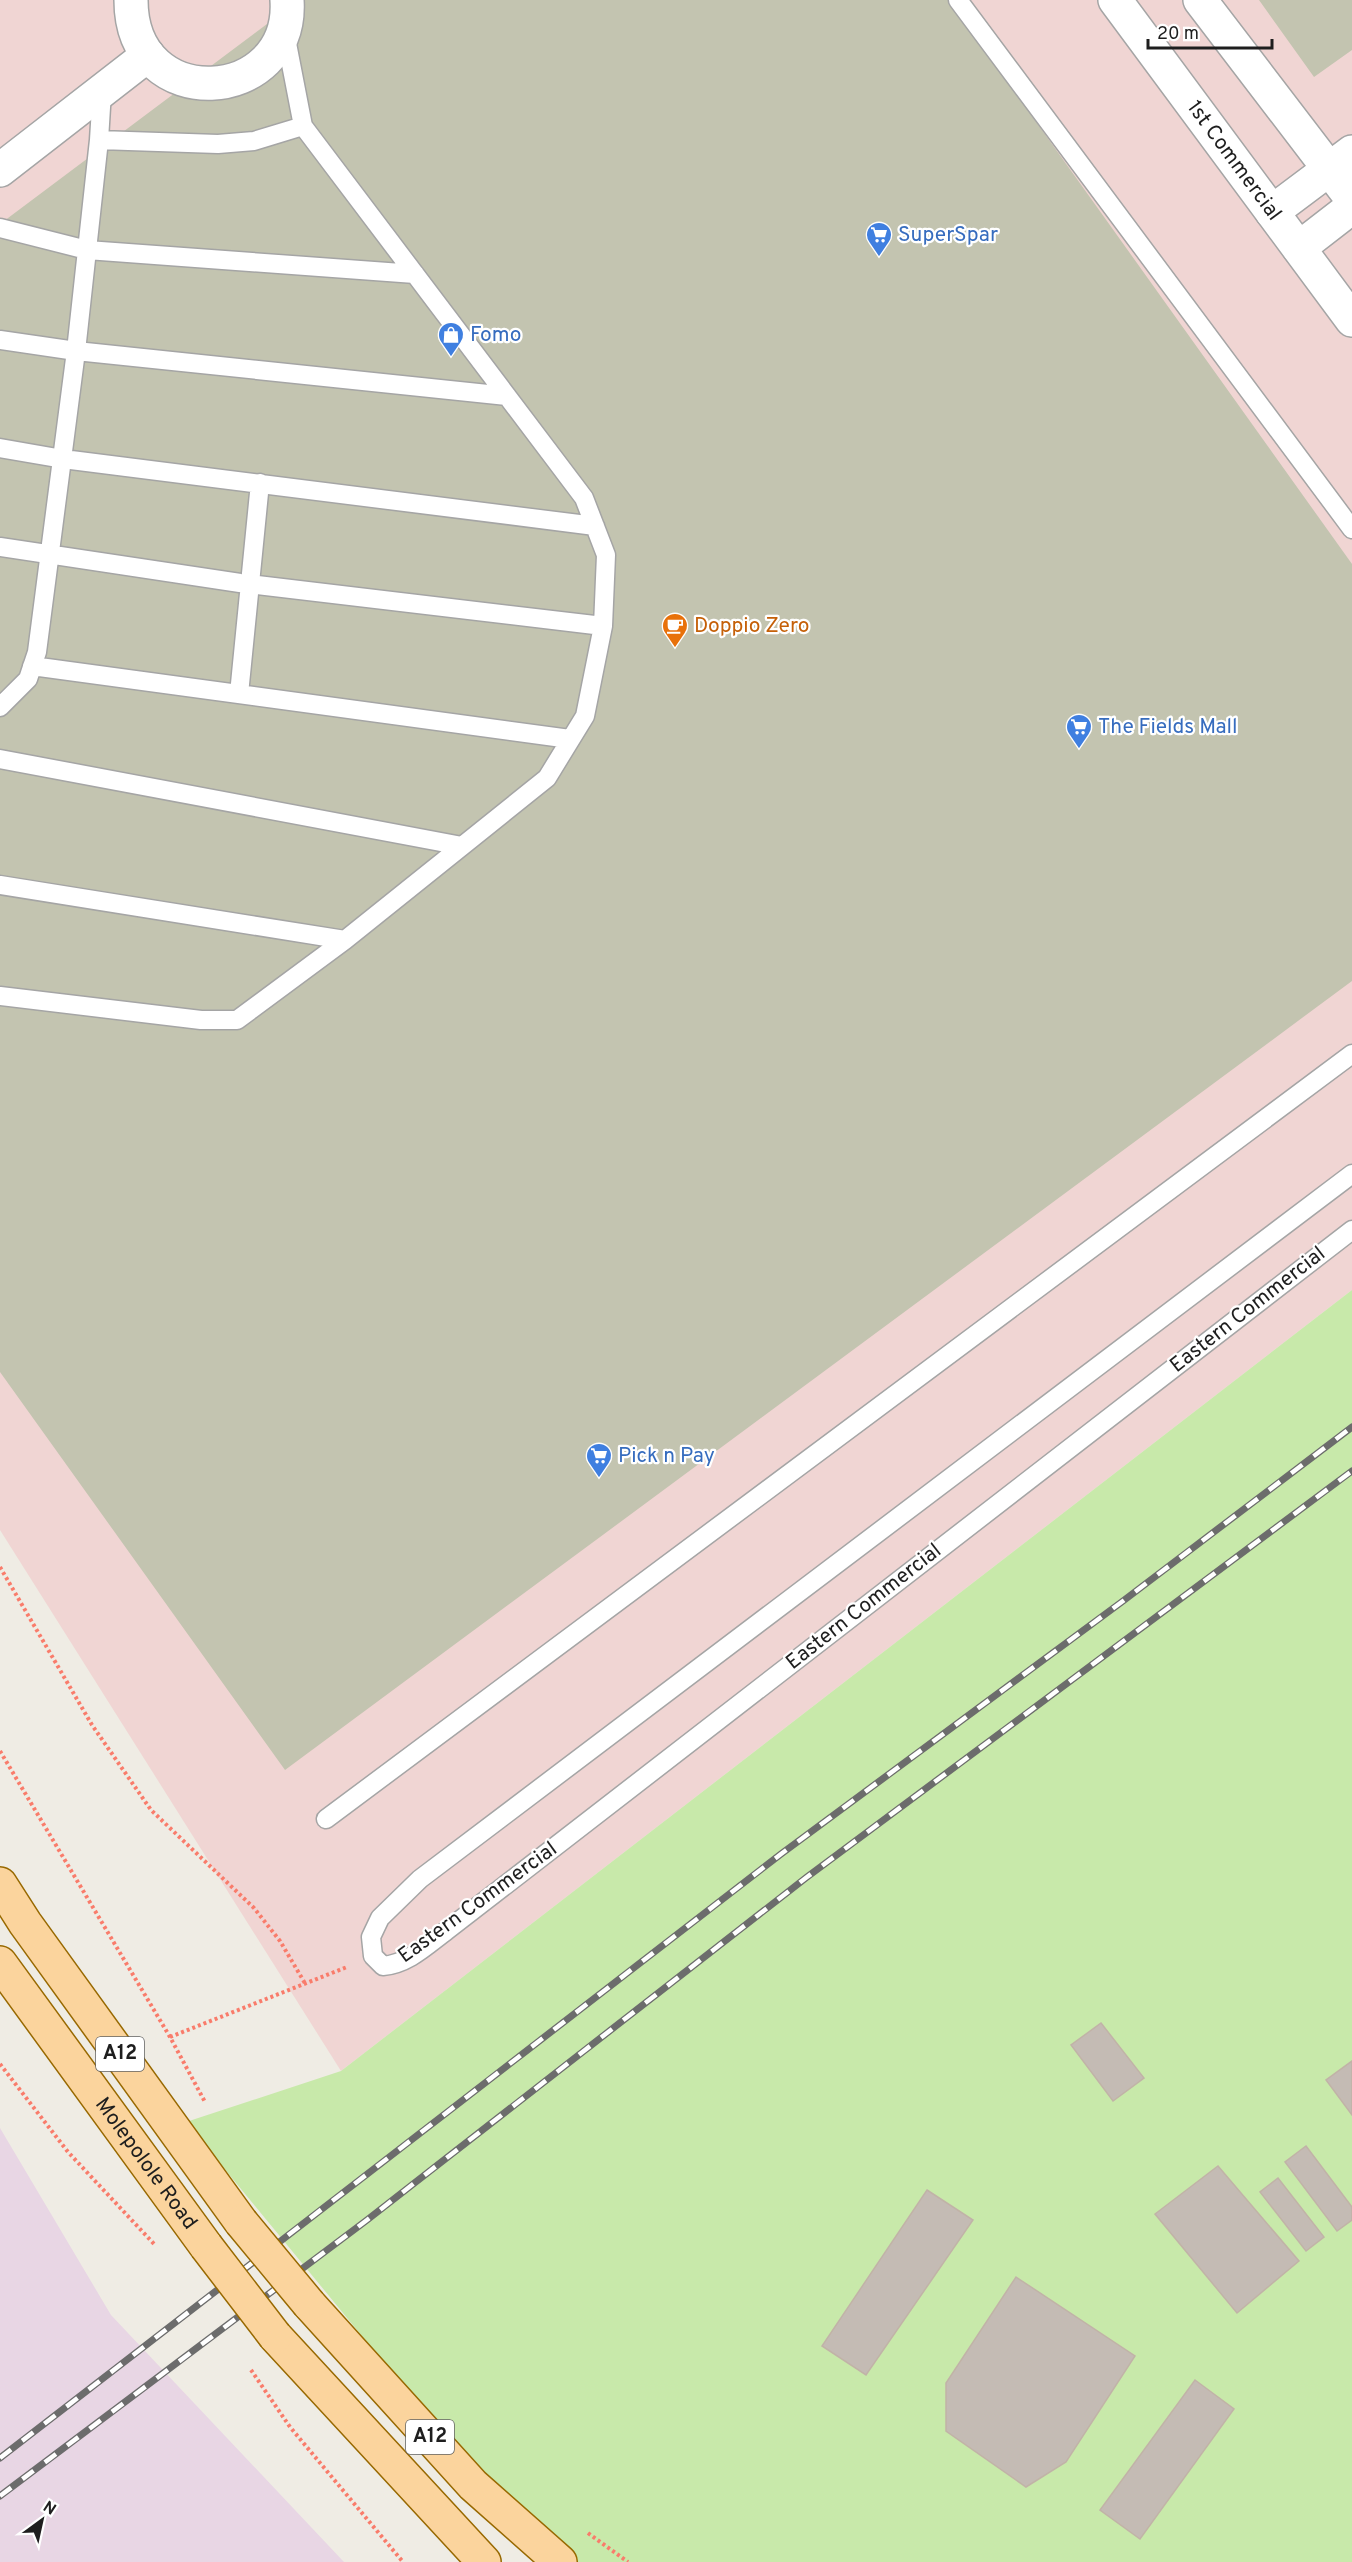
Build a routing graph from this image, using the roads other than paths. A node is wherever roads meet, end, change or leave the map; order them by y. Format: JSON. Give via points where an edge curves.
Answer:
{"nodes":[{"id":1,"x":130,"y":0,"type":"edge"},
{"id":2,"x":958,"y":0,"type":"edge"},
{"id":3,"x":1115,"y":0,"type":"edge"},
{"id":4,"x":1200,"y":0,"type":"edge"},
{"id":5,"x":285,"y":14,"type":"edge"},
{"id":6,"x":148,"y":55,"type":"junction"},
{"id":7,"x":102,"y":91,"type":"junction"},
{"id":8,"x":303,"y":126,"type":"junction"},
{"id":9,"x":99,"y":140,"type":"junction"},
{"id":10,"x":1341,"y":160,"type":"edge"},
{"id":11,"x":0,"y":170,"type":"edge"},
{"id":12,"x":1352,"y":199,"type":"edge"},
{"id":13,"x":1352,"y":207,"type":"edge"},
{"id":14,"x":1272,"y":212,"type":"junction"},
{"id":15,"x":0,"y":228,"type":"edge"},
{"id":16,"x":1299,"y":248,"type":"junction"},
{"id":17,"x":87,"y":250,"type":"junction"},
{"id":18,"x":415,"y":274,"type":"junction"},
{"id":19,"x":1352,"y":320,"type":"edge"},
{"id":20,"x":0,"y":340,"type":"edge"},
{"id":21,"x":76,"y":351,"type":"junction"},
{"id":22,"x":507,"y":396,"type":"junction"},
{"id":23,"x":0,"y":448,"type":"edge"},
{"id":24,"x":63,"y":459,"type":"junction"},
{"id":25,"x":260,"y":483,"type":"junction"},
{"id":26,"x":595,"y":526,"type":"junction"},
{"id":27,"x":1352,"y":529,"type":"edge"},
{"id":28,"x":0,"y":547,"type":"edge"},
{"id":29,"x":50,"y":553,"type":"junction"},
{"id":30,"x":250,"y":584,"type":"junction"},
{"id":31,"x":603,"y":626,"type":"junction"},
{"id":32,"x":32,"y":666,"type":"junction"},
{"id":33,"x":239,"y":694,"type":"junction"},
{"id":34,"x":0,"y":707,"type":"edge"},
{"id":35,"x":570,"y":739,"type":"junction"},
{"id":36,"x":0,"y":759,"type":"edge"},
{"id":37,"x":462,"y":846,"type":"junction"},
{"id":38,"x":0,"y":885,"type":"edge"},
{"id":39,"x":345,"y":940,"type":"junction"},
{"id":40,"x":0,"y":996,"type":"edge"},
{"id":41,"x":1352,"y":1054,"type":"edge"},
{"id":42,"x":1352,"y":1174,"type":"edge"},
{"id":43,"x":1352,"y":1230,"type":"edge"},
{"id":44,"x":326,"y":1818,"type":"dead end"},
{"id":45,"x":0,"y":1884,"type":"edge"},
{"id":46,"x":0,"y":1963,"type":"edge"},
{"id":47,"x":473,"y":2485,"type":"junction"},
{"id":48,"x":440,"y":2517,"type":"junction"},
{"id":49,"x":484,"y":2562,"type":"edge"},
{"id":50,"x":560,"y":2562,"type":"edge"}],
"edges":[{"from":1,"to":6,"type":"street","via":[[131,20]]},
{"from":2,"to":27,"type":"lane"},
{"from":3,"to":14,"type":"street","name":"1st Commercial"},
{"from":4,"to":10,"type":"street"},
{"from":5,"to":6,"type":"street","via":[[274,51],[256,69],[233,81],[206,85],[180,80],[157,66]]},
{"from":5,"to":8,"type":"lane"},
{"from":6,"to":7,"type":"street"},
{"from":7,"to":9,"type":"lane"},
{"from":7,"to":11,"type":"street"},
{"from":8,"to":9,"type":"lane","via":[[254,141],[218,144]]},
{"from":8,"to":18,"type":"lane"},
{"from":9,"to":17,"type":"lane"},
{"from":10,"to":12,"type":"street"},
{"from":10,"to":14,"type":"street"},
{"from":13,"to":16,"type":"street"},
{"from":14,"to":16,"type":"street","name":"1st Commercial"},
{"from":15,"to":17,"type":"lane"},
{"from":16,"to":19,"type":"street","name":"1st Commercial"},
{"from":17,"to":18,"type":"lane"},
{"from":17,"to":21,"type":"lane"},
{"from":18,"to":22,"type":"lane"},
{"from":20,"to":21,"type":"lane"},
{"from":21,"to":22,"type":"lane"},
{"from":21,"to":24,"type":"lane"},
{"from":22,"to":26,"type":"lane","via":[[584,498]]},
{"from":23,"to":24,"type":"lane"},
{"from":24,"to":25,"type":"lane"},
{"from":24,"to":29,"type":"lane"},
{"from":25,"to":26,"type":"lane"},
{"from":25,"to":30,"type":"lane"},
{"from":26,"to":31,"type":"lane","via":[[606,555]]},
{"from":28,"to":29,"type":"lane"},
{"from":29,"to":30,"type":"lane"},
{"from":29,"to":32,"type":"lane"},
{"from":30,"to":31,"type":"lane"},
{"from":30,"to":33,"type":"lane"},
{"from":31,"to":35,"type":"lane","via":[[585,716]]},
{"from":32,"to":33,"type":"lane"},
{"from":32,"to":34,"type":"lane","via":[[28,679]]},
{"from":33,"to":35,"type":"lane"},
{"from":35,"to":37,"type":"lane","via":[[547,778]]},
{"from":36,"to":37,"type":"lane"},
{"from":37,"to":39,"type":"lane"},
{"from":38,"to":39,"type":"lane"},
{"from":39,"to":40,"type":"lane","via":[[237,1020],[201,1020]]},
{"from":41,"to":44,"type":"lane"},
{"from":42,"to":43,"type":"lane","name":"Eastern Commercial","via":[[420,1879],[380,1917],[371,1937],[373,1956],[383,1966],[403,1962],[446,1931]]},
{"from":45,"to":47,"type":"main road","name":"Molepolole Road","number":"A12","bridge":true,"via":[[242,2222],[309,2304]]},
{"from":46,"to":48,"type":"main road","name":"Molepolole Road","number":"A12","bridge":true,"via":[[275,2336]]},
{"from":47,"to":48,"type":"main road"},
{"from":47,"to":50,"type":"main road","number":"A12"},
{"from":48,"to":49,"type":"main road","number":"A12"}]}
